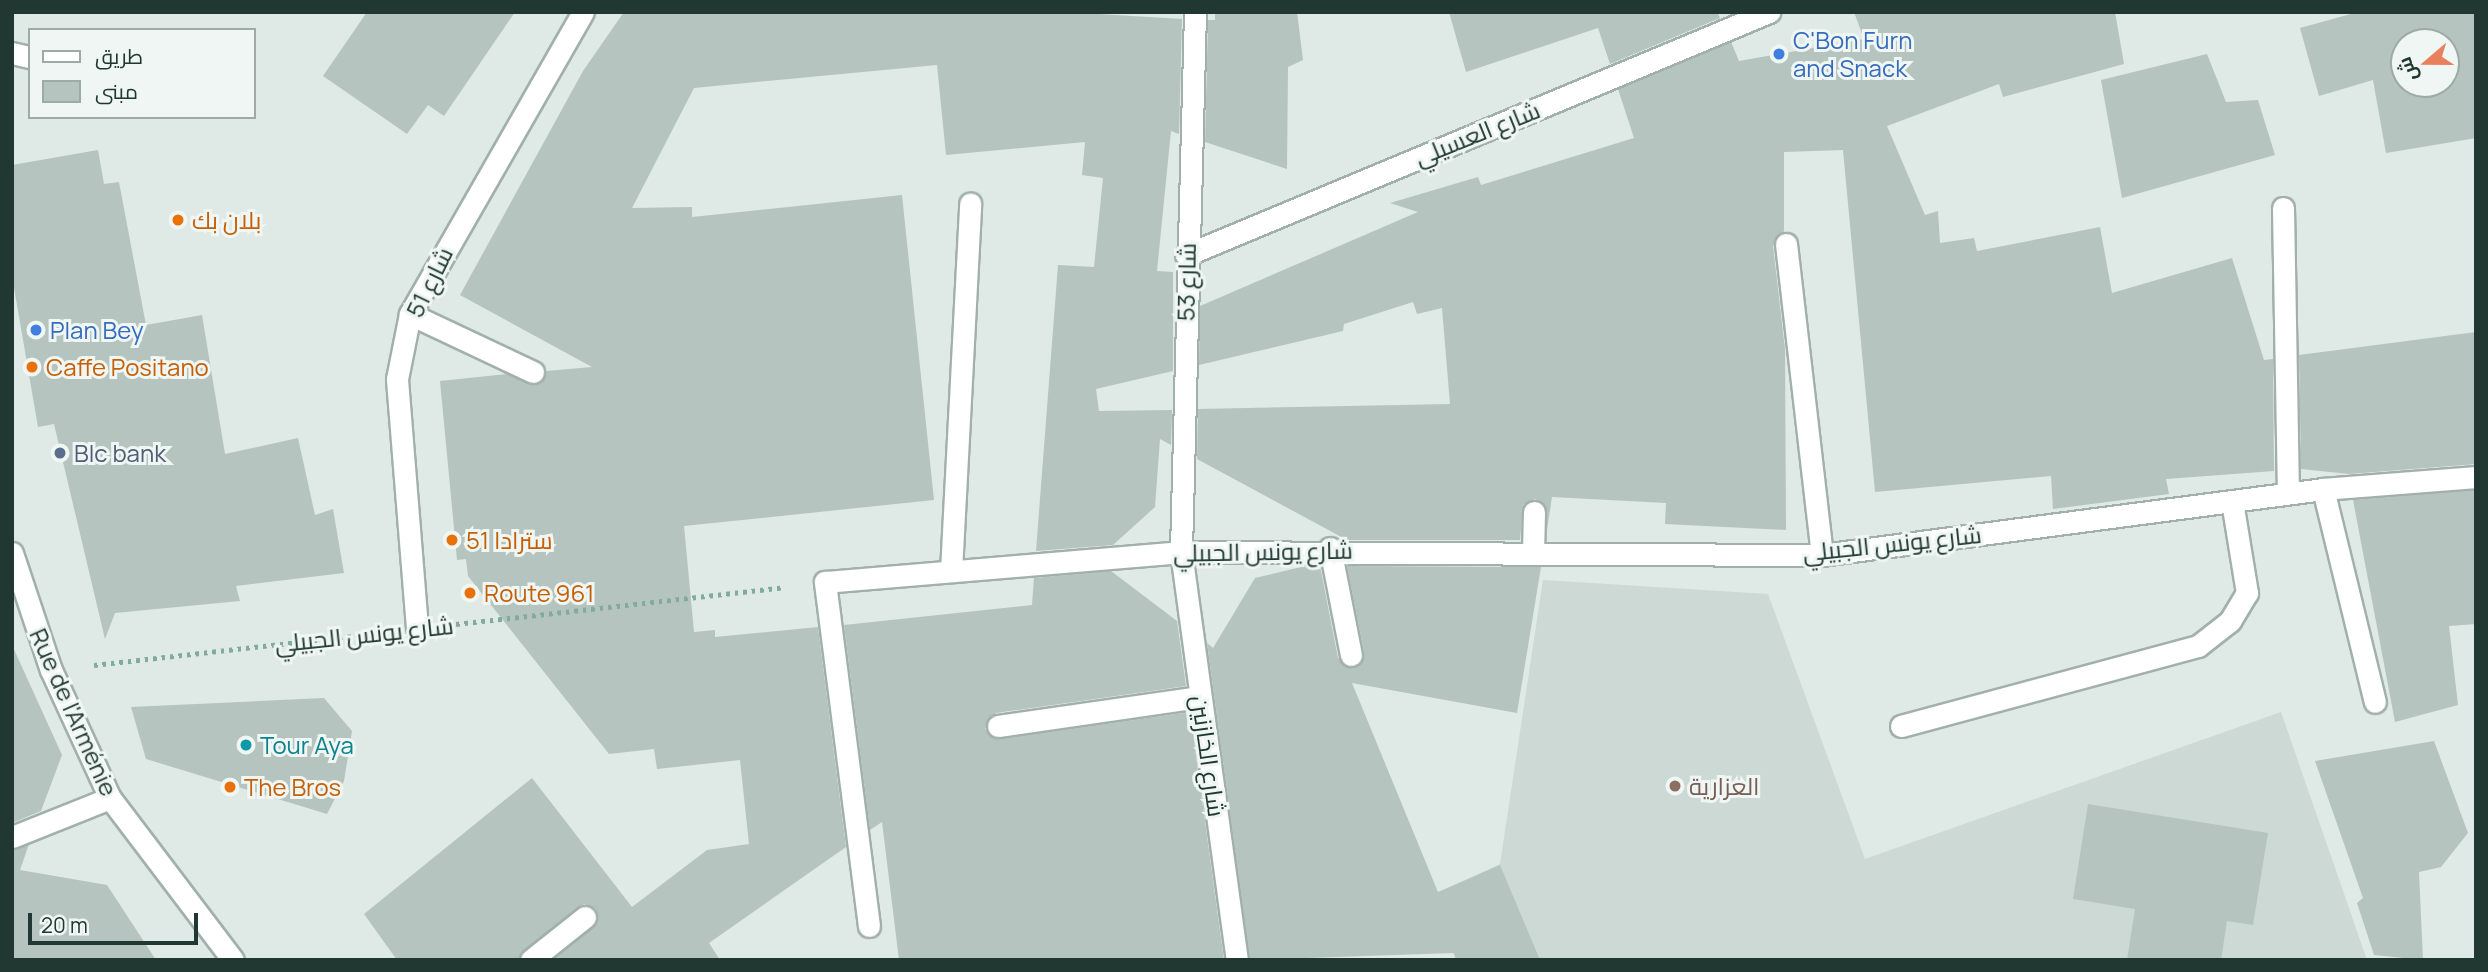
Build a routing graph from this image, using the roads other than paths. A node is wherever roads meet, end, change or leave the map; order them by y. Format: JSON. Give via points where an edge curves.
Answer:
{"nodes":[{"id":1,"x":583,"y":12,"type":"edge"},
{"id":2,"x":1195,"y":12,"type":"edge"},
{"id":3,"x":1769,"y":12,"type":"edge"},
{"id":4,"x":970,"y":203,"type":"dead end"},
{"id":5,"x":2283,"y":208,"type":"dead end"},
{"id":6,"x":1786,"y":244,"type":"dead end"},
{"id":7,"x":1186,"y":255,"type":"junction"},
{"id":8,"x":410,"y":314,"type":"junction"},
{"id":9,"x":533,"y":372,"type":"dead end"},
{"id":10,"x":2476,"y":477,"type":"edge"},
{"id":11,"x":2323,"y":489,"type":"junction"},
{"id":12,"x":2288,"y":493,"type":"junction"},
{"id":13,"x":2232,"y":500,"type":"junction"},
{"id":14,"x":1534,"y":512,"type":"dead end"},
{"id":15,"x":1330,"y":548,"type":"junction"},
{"id":16,"x":1181,"y":552,"type":"junction"},
{"id":17,"x":12,"y":553,"type":"edge"},
{"id":18,"x":1533,"y":553,"type":"junction"},
{"id":19,"x":1822,"y":555,"type":"junction"},
{"id":20,"x":951,"y":571,"type":"junction"},
{"id":21,"x":417,"y":628,"type":"road end"},
{"id":22,"x":1351,"y":655,"type":"dead end"},
{"id":23,"x":1200,"y":697,"type":"junction"},
{"id":24,"x":2375,"y":702,"type":"dead end"},
{"id":25,"x":998,"y":726,"type":"dead end"},
{"id":26,"x":1901,"y":726,"type":"dead end"},
{"id":27,"x":110,"y":798,"type":"junction"},
{"id":28,"x":12,"y":836,"type":"edge"},
{"id":29,"x":585,"y":917,"type":"dead end"},
{"id":30,"x":869,"y":926,"type":"dead end"},
{"id":31,"x":233,"y":960,"type":"edge"},
{"id":32,"x":531,"y":960,"type":"edge"},
{"id":33,"x":1237,"y":960,"type":"edge"}],
"edges":[{"from":1,"to":8,"type":"street","name":"شارع 51"},
{"from":2,"to":7,"type":"street","name":"شارع 53"},
{"from":3,"to":7,"type":"street","name":"شارع العسيلي"},
{"from":4,"to":20,"type":"street"},
{"from":5,"to":12,"type":"street"},
{"from":6,"to":19,"type":"street"},
{"from":7,"to":16,"type":"street","name":"شارع 53"},
{"from":8,"to":9,"type":"street"},
{"from":8,"to":21,"type":"street","name":"شارع 51","via":[[397,379]]},
{"from":10,"to":11,"type":"street","name":"شارع يونس الجبيلي"},
{"from":11,"to":12,"type":"street","name":"شارع يونس الجبيلي"},
{"from":11,"to":24,"type":"street"},
{"from":12,"to":13,"type":"street","name":"شارع يونس الجبيلي"},
{"from":13,"to":19,"type":"street","name":"شارع يونس الجبيلي"},
{"from":13,"to":26,"type":"street","via":[[2247,593],[2230,621],[2198,646]]},
{"from":14,"to":18,"type":"street"},
{"from":15,"to":16,"type":"street","name":"شارع يونس الجبيلي"},
{"from":15,"to":18,"type":"street","name":"شارع يونس الجبيلي"},
{"from":15,"to":22,"type":"street"},
{"from":16,"to":20,"type":"street","name":"شارع يونس الجبيلي"},
{"from":16,"to":23,"type":"street","name":"شارع الخازنين"},
{"from":17,"to":27,"type":"street","name":"Rue de l'Arménie","via":[[51,670]]},
{"from":18,"to":19,"type":"street","name":"شارع يونس الجبيلي"},
{"from":20,"to":30,"type":"street","name":"شارع يونس الجبيلي","via":[[825,582]]},
{"from":23,"to":25,"type":"street"},
{"from":23,"to":33,"type":"street","name":"شارع الخازنين"},
{"from":27,"to":28,"type":"street"},
{"from":27,"to":31,"type":"street","name":"Rue de l'Arménie"},
{"from":29,"to":32,"type":"street"}]}
